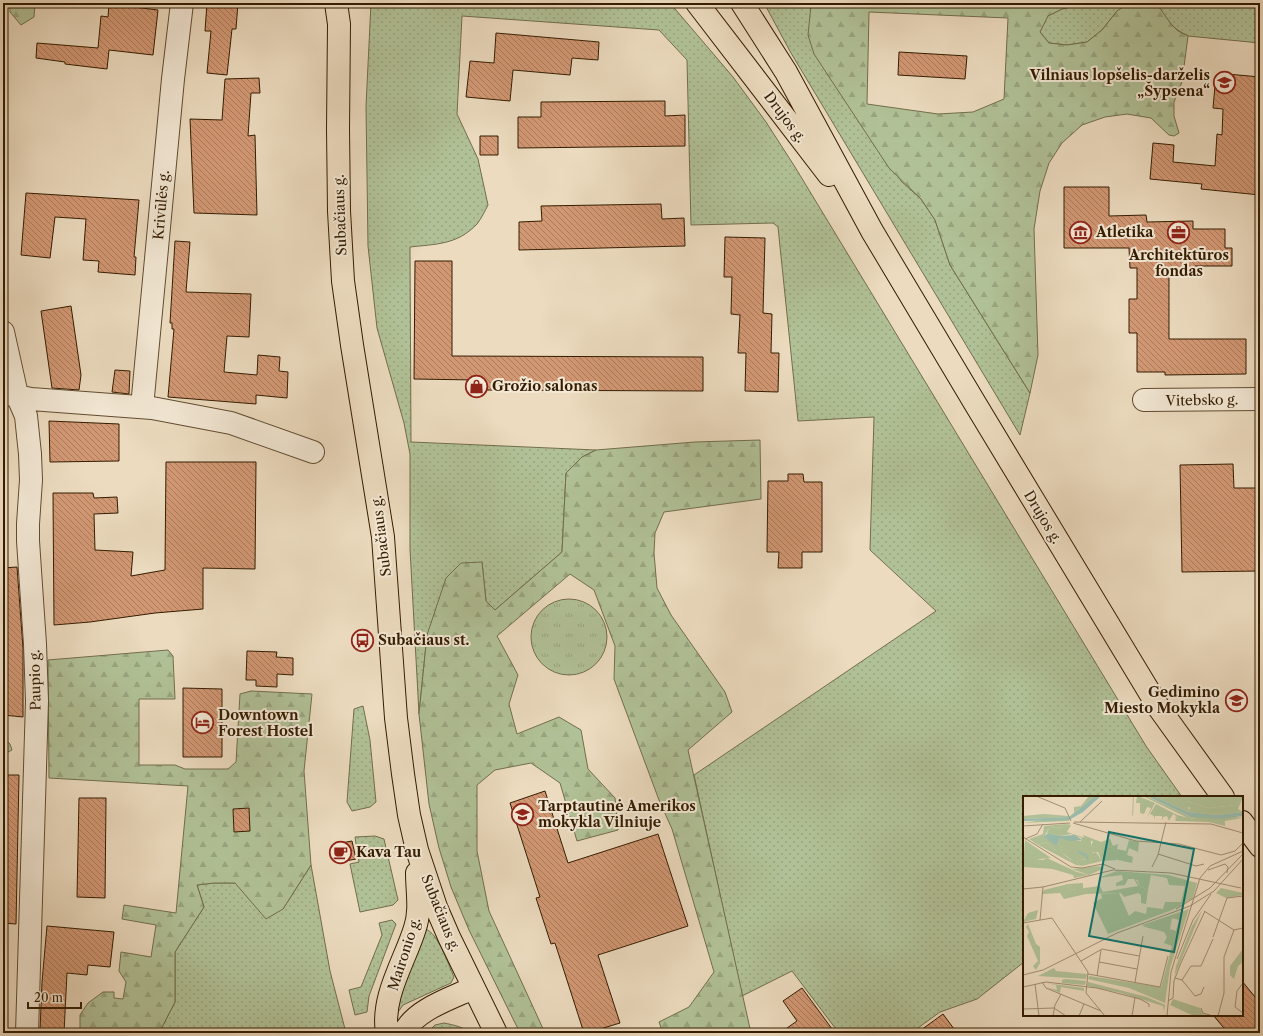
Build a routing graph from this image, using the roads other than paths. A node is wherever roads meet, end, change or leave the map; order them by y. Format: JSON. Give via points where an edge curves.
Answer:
{"nodes":[{"id":1,"x":182,"y":3,"type":"edge"},
{"id":2,"x":697,"y":3,"type":"edge"},
{"id":3,"x":742,"y":3,"type":"edge"},
{"id":4,"x":340,"y":10,"type":"edge"},
{"id":5,"x":872,"y":231,"type":"junction"},
{"id":6,"x":3,"y":332,"type":"edge"},
{"id":7,"x":10,"y":394,"type":"edge"},
{"id":8,"x":1260,"y":399,"type":"edge"},
{"id":9,"x":1144,"y":400,"type":"dead end"},
{"id":10,"x":142,"y":407,"type":"junction"},
{"id":11,"x":313,"y":452,"type":"dead end"},
{"id":12,"x":1222,"y":796,"type":"edge"},
{"id":13,"x":1243,"y":823,"type":"edge"},
{"id":14,"x":1260,"y":846,"type":"edge"},
{"id":15,"x":417,"y":850,"type":"junction"},
{"id":16,"x":473,"y":988,"type":"junction"},
{"id":17,"x":27,"y":1033,"type":"edge"},
{"id":18,"x":387,"y":1033,"type":"edge"},
{"id":19,"x":404,"y":1033,"type":"edge"},
{"id":20,"x":496,"y":1033,"type":"edge"}],
"edges":[{"from":1,"to":10,"type":"street","name":"Krivūlės g."},
{"from":2,"to":5,"type":"main road","name":"Drujos g."},
{"from":3,"to":5,"type":"main road","name":"Drujos g.","via":[[786,72]]},
{"from":4,"to":15,"type":"main road","name":"Subačiaus g.","via":[[338,122],[343,281],[383,537],[396,718],[409,816]]},
{"from":5,"to":12,"type":"main road","name":"Drujos g.","via":[[1160,708]]},
{"from":6,"to":7,"type":"street","name":"Paupio g."},
{"from":7,"to":10,"type":"street","via":[[31,399]]},
{"from":7,"to":17,"type":"street","name":"Paupio g.","via":[[26,416],[31,480],[28,541],[36,701]]},
{"from":8,"to":9,"type":"street","name":"Vitebsko g."},
{"from":10,"to":11,"type":"street","via":[[231,423]]},
{"from":13,"to":14,"type":"main road"},
{"from":15,"to":16,"type":"main road","name":"Subačiaus g.","via":[[436,907]]},
{"from":15,"to":18,"type":"main road","name":"Maironio g.","via":[[419,914],[391,994],[387,1011]]},
{"from":16,"to":19,"type":"main road","via":[[416,1018]]},
{"from":16,"to":20,"type":"main road","name":"Subačiaus g."}]}
